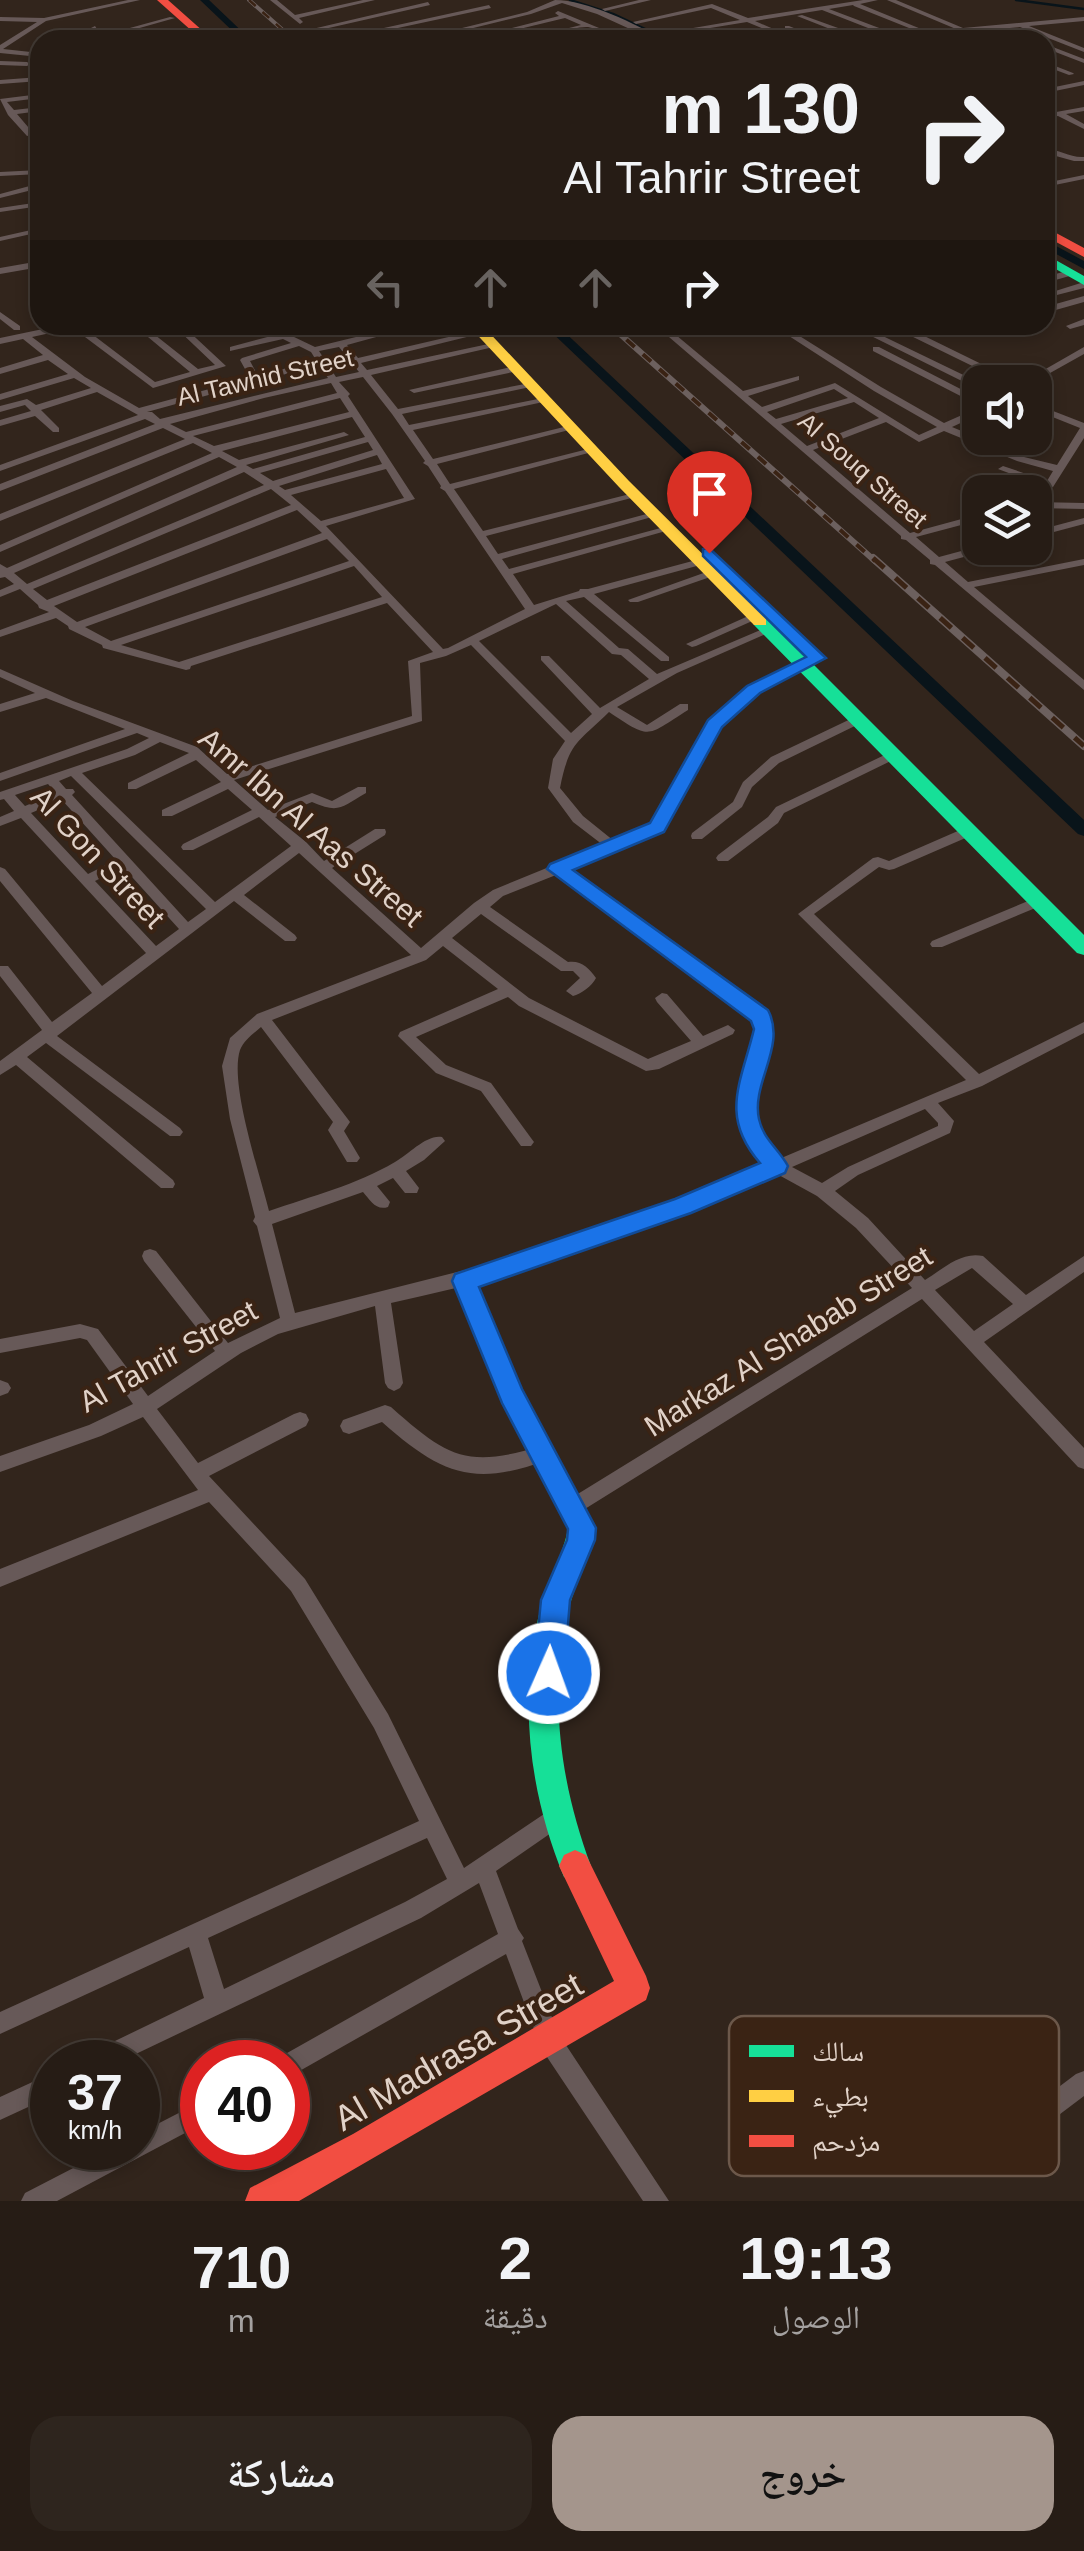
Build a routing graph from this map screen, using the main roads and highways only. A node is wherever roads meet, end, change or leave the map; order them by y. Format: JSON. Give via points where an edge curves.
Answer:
{"nodes":[{"id":1,"x":1055,"y":237,"type":"edge"},
{"id":2,"x":1084,"y":253,"type":"edge"},
{"id":3,"x":1055,"y":264,"type":"edge"},
{"id":4,"x":1079,"y":280,"type":"edge"},
{"id":5,"x":489,"y":335,"type":"edge"},
{"id":6,"x":489,"y":335,"type":"edge"},
{"id":7,"x":810,"y":661,"type":"junction"},
{"id":8,"x":1084,"y":919,"type":"edge"},
{"id":9,"x":1084,"y":948,"type":"edge"},
{"id":10,"x":464,"y":1281,"type":"road end"},
{"id":11,"x":263,"y":2201,"type":"edge"}],
"edges":[{"from":1,"to":2,"type":"main road"},
{"from":3,"to":4,"type":"main road"},
{"from":5,"to":7,"type":"main road","via":[[634,496],[762,623]]},
{"from":6,"to":7,"type":"main road"},
{"from":7,"to":8,"type":"main road"},
{"from":7,"to":9,"type":"main road"},
{"from":10,"to":11,"type":"main road","name":"Al Madrasa Street","via":[[540,1454],[582,1528],[551,1625],[547,1764],[557,1817],[634,1988]]}]}
